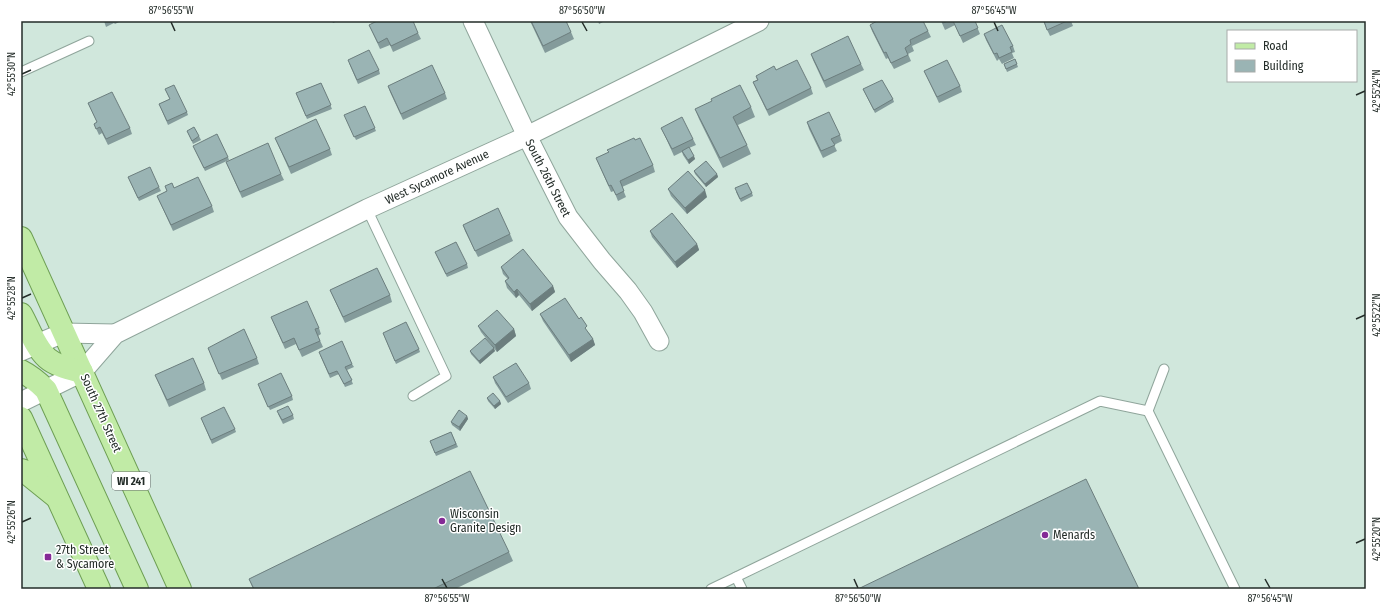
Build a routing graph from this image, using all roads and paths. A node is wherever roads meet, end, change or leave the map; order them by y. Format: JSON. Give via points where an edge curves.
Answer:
{"nodes":[{"id":1,"x":473,"y":21,"type":"edge"},
{"id":2,"x":759,"y":21,"type":"edge"},
{"id":3,"x":89,"y":41,"type":"dead end"},
{"id":4,"x":21,"y":72,"type":"edge"},
{"id":5,"x":527,"y":136,"type":"junction"},
{"id":6,"x":367,"y":209,"type":"junction"},
{"id":7,"x":21,"y":238,"type":"edge"},
{"id":8,"x":21,"y":314,"type":"edge"},
{"id":9,"x":63,"y":332,"type":"junction"},
{"id":10,"x":115,"y":334,"type":"junction"},
{"id":11,"x":659,"y":341,"type":"dead end"},
{"id":12,"x":35,"y":351,"type":"edge"},
{"id":13,"x":1164,"y":369,"type":"dead end"},
{"id":14,"x":82,"y":372,"type":"junction"},
{"id":15,"x":24,"y":375,"type":"edge"},
{"id":16,"x":46,"y":390,"type":"junction"},
{"id":17,"x":413,"y":396,"type":"dead end"},
{"id":18,"x":21,"y":402,"type":"edge"},
{"id":19,"x":1148,"y":411,"type":"junction"},
{"id":20,"x":21,"y":418,"type":"edge"},
{"id":21,"x":21,"y":470,"type":"edge"},
{"id":22,"x":58,"y":498,"type":"junction"},
{"id":23,"x":736,"y":577,"type":"junction"},
{"id":24,"x":99,"y":589,"type":"edge"},
{"id":25,"x":137,"y":589,"type":"edge"},
{"id":26,"x":180,"y":589,"type":"edge"},
{"id":27,"x":711,"y":589,"type":"edge"},
{"id":28,"x":742,"y":589,"type":"edge"},
{"id":29,"x":1235,"y":589,"type":"edge"}],
"edges":[{"from":1,"to":5,"type":"street","name":"South 26th Street"},
{"from":2,"to":5,"type":"street","name":"West Sycamore Avenue"},
{"from":3,"to":4,"type":"lane"},
{"from":5,"to":6,"type":"street","name":"West Sycamore Avenue"},
{"from":5,"to":11,"type":"street","name":"South 26th Street","via":[[568,217],[628,291]]},
{"from":6,"to":10,"type":"street","name":"West Sycamore Avenue"},
{"from":6,"to":17,"type":"lane","via":[[446,376]]},
{"from":7,"to":9,"type":"main road","name":"South 27th Street","number":"WI 241"},
{"from":8,"to":12,"type":"main road"},
{"from":9,"to":10,"type":"street","name":"West Sycamore Avenue"},
{"from":9,"to":12,"type":"main road"},
{"from":9,"to":14,"type":"main road","name":"South 27th Street","number":"WI 241"},
{"from":10,"to":14,"type":"street","name":"West Sycamore Avenue"},
{"from":12,"to":14,"type":"main road","via":[[66,368]]},
{"from":12,"to":15,"type":"main road"},
{"from":13,"to":19,"type":"lane"},
{"from":14,"to":16,"type":"street"},
{"from":14,"to":26,"type":"main road","name":"South 27th Street","number":"WI 241"},
{"from":15,"to":16,"type":"main road"},
{"from":16,"to":18,"type":"street"},
{"from":16,"to":25,"type":"main road"},
{"from":19,"to":23,"type":"lane","via":[[1100,401]]},
{"from":19,"to":29,"type":"lane"},
{"from":20,"to":22,"type":"main road"},
{"from":21,"to":22,"type":"main road"},
{"from":22,"to":24,"type":"main road"},
{"from":23,"to":27,"type":"lane"},
{"from":23,"to":28,"type":"lane"}]}
